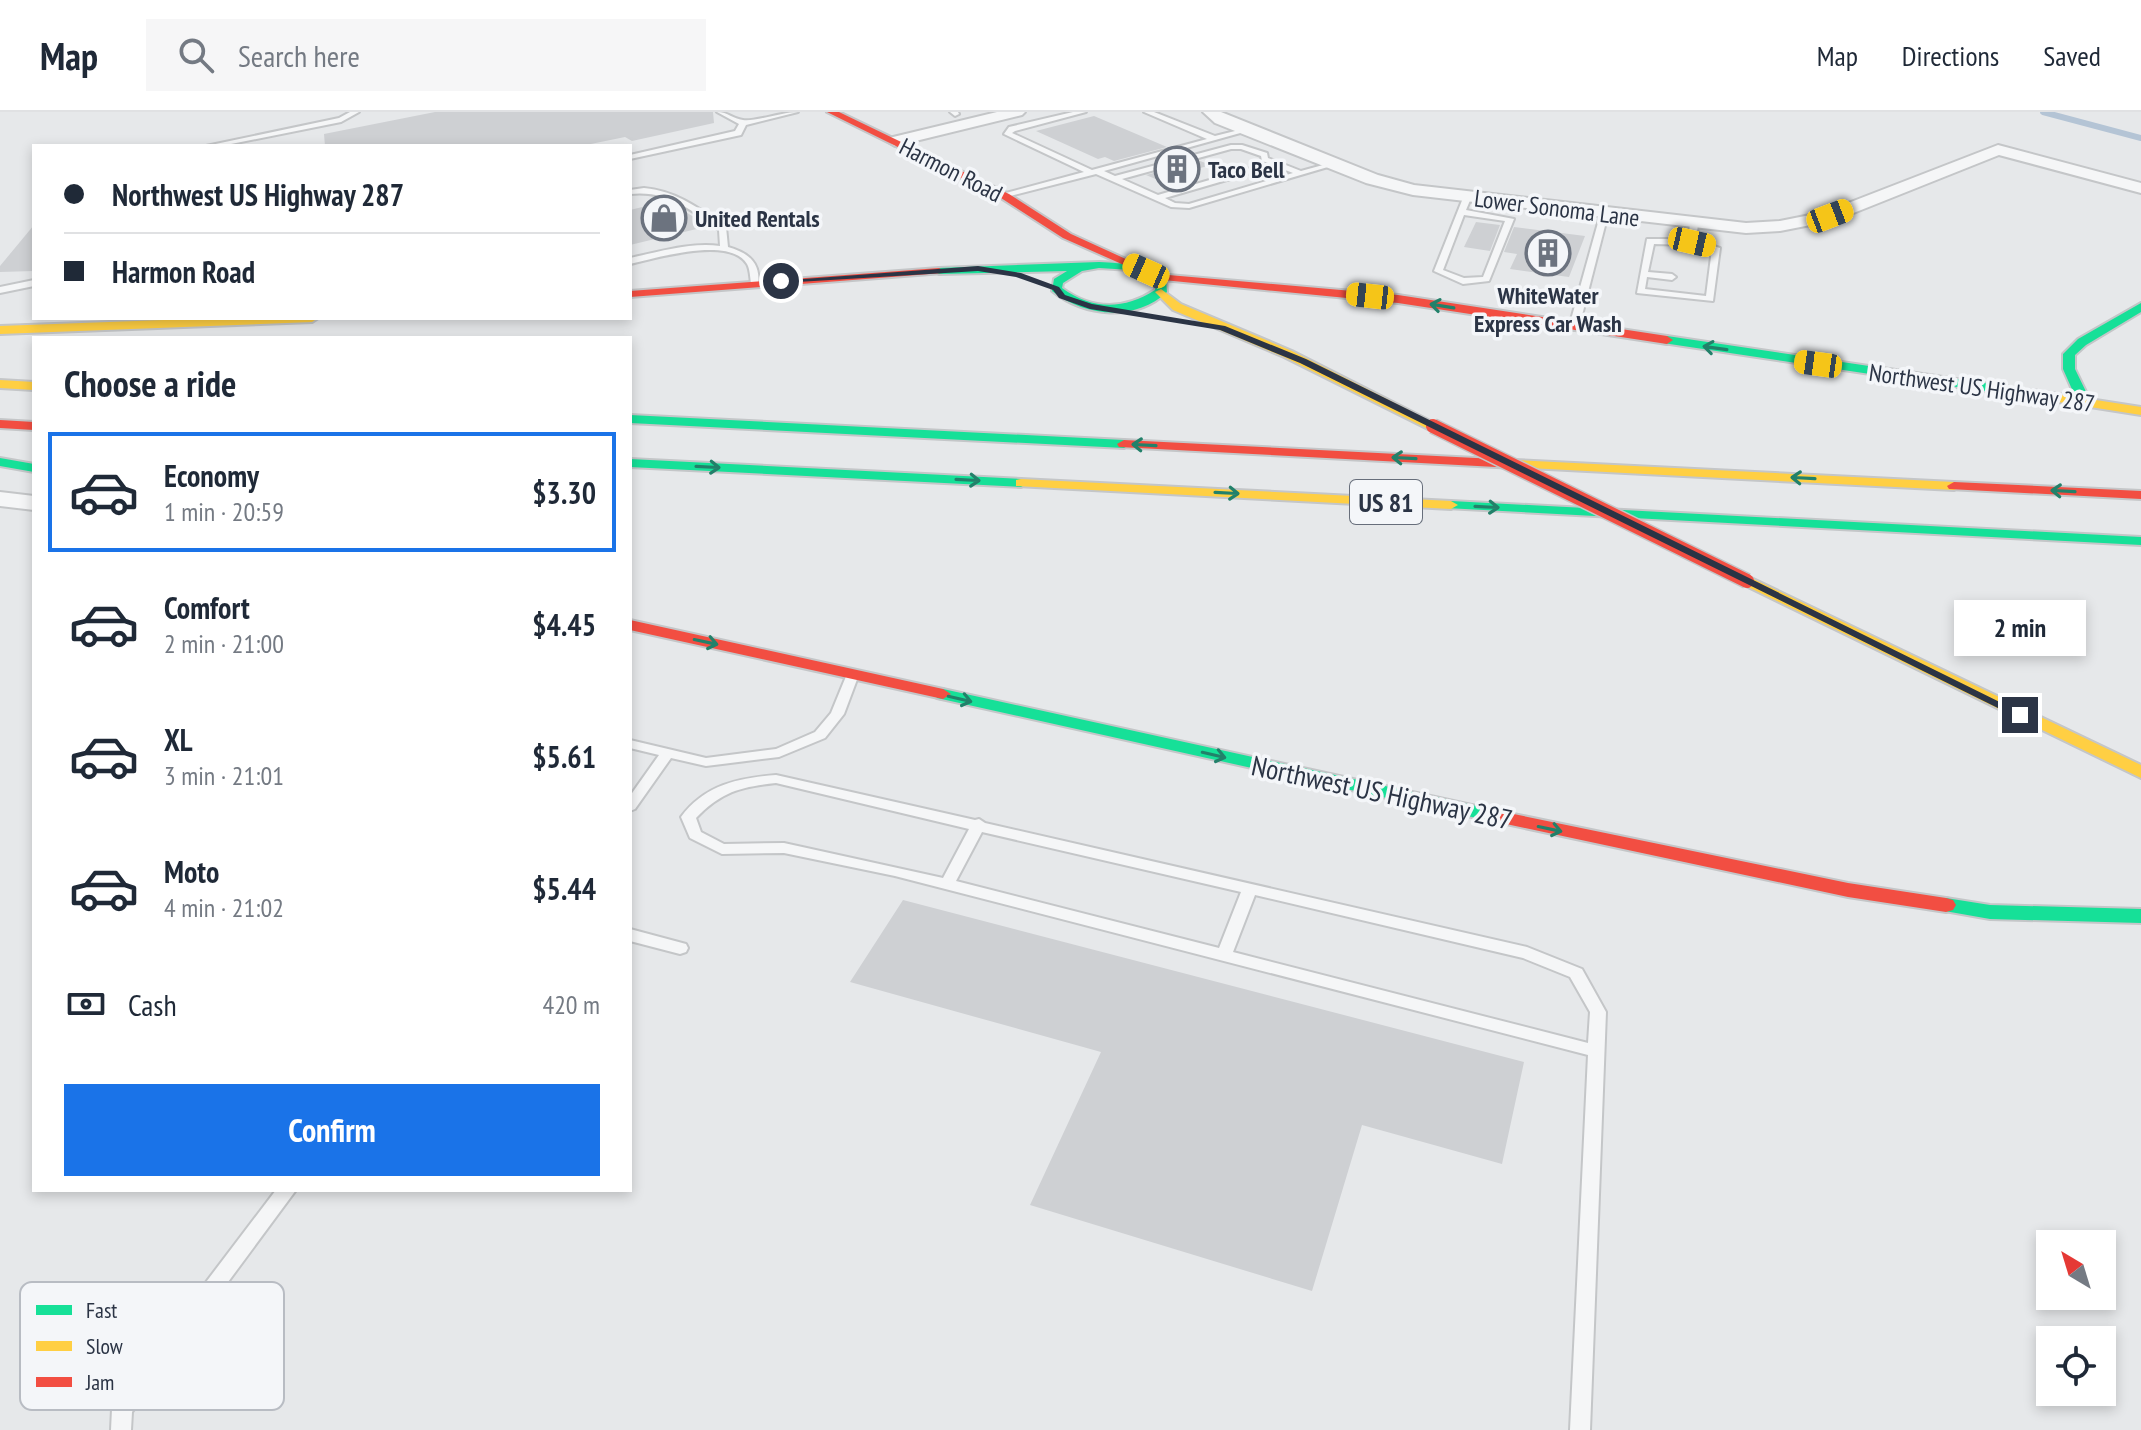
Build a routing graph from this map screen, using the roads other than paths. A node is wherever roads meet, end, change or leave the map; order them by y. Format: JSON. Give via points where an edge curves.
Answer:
{"nodes":[{"id":1,"x":355,"y":112,"type":"edge"},
{"id":2,"x":721,"y":112,"type":"edge"},
{"id":3,"x":794,"y":112,"type":"edge"},
{"id":4,"x":832,"y":112,"type":"edge"},
{"id":5,"x":1017,"y":112,"type":"edge"},
{"id":6,"x":1082,"y":112,"type":"edge"},
{"id":7,"x":1148,"y":112,"type":"edge"},
{"id":8,"x":1211,"y":112,"type":"edge"},
{"id":9,"x":957,"y":113,"type":"edge"},
{"id":10,"x":743,"y":123,"type":"junction"},
{"id":11,"x":1247,"y":130,"type":"junction"},
{"id":12,"x":874,"y":131,"type":"junction"},
{"id":13,"x":1215,"y":139,"type":"junction"},
{"id":14,"x":895,"y":141,"type":"junction"},
{"id":15,"x":220,"y":144,"type":"edge"},
{"id":16,"x":632,"y":157,"type":"edge"},
{"id":17,"x":1276,"y":163,"type":"junction"},
{"id":18,"x":1334,"y":164,"type":"junction"},
{"id":19,"x":1094,"y":172,"type":"junction"},
{"id":20,"x":1302,"y":174,"type":"junction"},
{"id":21,"x":1114,"y":179,"type":"junction"},
{"id":22,"x":2141,"y":188,"type":"edge"},
{"id":23,"x":632,"y":192,"type":"edge"},
{"id":24,"x":1005,"y":196,"type":"junction"},
{"id":25,"x":1157,"y":198,"type":"junction"},
{"id":26,"x":1464,"y":205,"type":"junction"},
{"id":27,"x":1604,"y":214,"type":"junction"},
{"id":28,"x":1693,"y":233,"type":"junction"},
{"id":29,"x":1067,"y":236,"type":"junction"},
{"id":30,"x":724,"y":248,"type":"junction"},
{"id":31,"x":632,"y":261,"type":"edge"},
{"id":32,"x":978,"y":268,"type":"junction"},
{"id":33,"x":1081,"y":268,"type":"junction"},
{"id":34,"x":1644,"y":274,"type":"junction"},
{"id":35,"x":1672,"y":277,"type":"dead end"},
{"id":36,"x":1155,"y":280,"type":"junction"},
{"id":37,"x":1697,"y":281,"type":"dead end"},
{"id":38,"x":1711,"y":282,"type":"junction"},
{"id":39,"x":32,"y":283,"type":"edge"},
{"id":40,"x":755,"y":283,"type":"junction"},
{"id":41,"x":1056,"y":289,"type":"junction"},
{"id":42,"x":0,"y":290,"type":"edge"},
{"id":43,"x":632,"y":294,"type":"edge"},
{"id":44,"x":1090,"y":306,"type":"junction"},
{"id":45,"x":2141,"y":307,"type":"edge"},
{"id":46,"x":260,"y":320,"type":"edge"},
{"id":47,"x":1574,"y":327,"type":"junction"},
{"id":48,"x":1222,"y":328,"type":"junction"},
{"id":49,"x":0,"y":330,"type":"edge"},
{"id":50,"x":0,"y":384,"type":"edge"},
{"id":51,"x":32,"y":386,"type":"edge"},
{"id":52,"x":2084,"y":402,"type":"junction"},
{"id":53,"x":2141,"y":411,"type":"edge"},
{"id":54,"x":632,"y":419,"type":"edge"},
{"id":55,"x":0,"y":424,"type":"edge"},
{"id":56,"x":32,"y":426,"type":"edge"},
{"id":57,"x":0,"y":462,"type":"edge"},
{"id":58,"x":632,"y":463,"type":"edge"},
{"id":59,"x":32,"y":468,"type":"edge"},
{"id":60,"x":2141,"y":495,"type":"edge"},
{"id":61,"x":0,"y":499,"type":"edge"},
{"id":62,"x":32,"y":503,"type":"edge"},
{"id":63,"x":2141,"y":541,"type":"edge"},
{"id":64,"x":632,"y":625,"type":"edge"},
{"id":65,"x":853,"y":674,"type":"junction"},
{"id":66,"x":632,"y":744,"type":"edge"},
{"id":67,"x":667,"y":753,"type":"junction"},
{"id":68,"x":737,"y":758,"type":"junction"},
{"id":69,"x":2137,"y":772,"type":"edge"},
{"id":70,"x":742,"y":782,"type":"junction"},
{"id":71,"x":632,"y":803,"type":"edge"},
{"id":72,"x":979,"y":824,"type":"junction"},
{"id":73,"x":947,"y":884,"type":"junction"},
{"id":74,"x":1250,"y":888,"type":"junction"},
{"id":75,"x":2141,"y":916,"type":"edge"},
{"id":76,"x":632,"y":936,"type":"edge"},
{"id":77,"x":680,"y":948,"type":"dead end"},
{"id":78,"x":1224,"y":956,"type":"junction"},
{"id":79,"x":1596,"y":1051,"type":"junction"},
{"id":80,"x":285,"y":1192,"type":"edge"},
{"id":81,"x":218,"y":1282,"type":"edge"},
{"id":82,"x":122,"y":1410,"type":"edge"},
{"id":83,"x":121,"y":1430,"type":"edge"},
{"id":84,"x":1580,"y":1430,"type":"edge"}],
"edges":[{"from":1,"to":15,"type":"lane","via":[[341,120]]},
{"from":2,"to":10,"type":"lane"},
{"from":3,"to":10,"type":"lane"},
{"from":4,"to":12,"type":"main road","name":"Harmon Road"},
{"from":5,"to":14,"type":"street"},
{"from":6,"to":19,"type":"lane","via":[[1008,134]]},
{"from":7,"to":13,"type":"lane"},
{"from":8,"to":11,"type":"street","name":"Lower Sonoma Lane"},
{"from":9,"to":12,"type":"street"},
{"from":10,"to":16,"type":"lane","via":[[738,133]]},
{"from":11,"to":13,"type":"lane"},
{"from":11,"to":18,"type":"street","name":"Lower Sonoma Lane"},
{"from":12,"to":14,"type":"main road","name":"Harmon Road"},
{"from":13,"to":19,"type":"lane"},
{"from":14,"to":24,"type":"main road","name":"Harmon Road"},
{"from":17,"to":20,"type":"lane"},
{"from":17,"to":21,"type":"lane","via":[[1242,147]]},
{"from":17,"to":25,"type":"lane"},
{"from":18,"to":20,"type":"lane"},
{"from":18,"to":26,"type":"street","name":"Lower Sonoma Lane"},
{"from":19,"to":21,"type":"lane"},
{"from":19,"to":24,"type":"lane"},
{"from":20,"to":25,"type":"lane","via":[[1189,206]]},
{"from":21,"to":25,"type":"lane"},
{"from":22,"to":28,"type":"street","name":"Lower Sonoma Lane","via":[[1998,150],[1830,216]]},
{"from":23,"to":30,"type":"lane","via":[[672,193],[723,229]]},
{"from":24,"to":29,"type":"main road","name":"Harmon Road"},
{"from":26,"to":26,"type":"lane","via":[[1438,271],[1463,281],[1486,279],[1510,219]]},
{"from":26,"to":27,"type":"street","name":"Lower Sonoma Lane"},
{"from":27,"to":28,"type":"street","name":"Lower Sonoma Lane"},
{"from":27,"to":47,"type":"lane"},
{"from":28,"to":34,"type":"lane","via":[[1650,241]]},
{"from":28,"to":38,"type":"lane","via":[[1716,248]]},
{"from":29,"to":33,"type":"main road"},
{"from":29,"to":36,"type":"main road","name":"Harmon Road"},
{"from":30,"to":31,"type":"lane","via":[[698,247]]},
{"from":30,"to":40,"type":"lane","via":[[752,265]]},
{"from":32,"to":33,"type":"main road"},
{"from":32,"to":40,"type":"main road"},
{"from":32,"to":41,"type":"main road"},
{"from":33,"to":36,"type":"main road","name":"Northwest US Highway 287","via":[[1116,265]]},
{"from":33,"to":41,"type":"main road","via":[[1058,281]]},
{"from":34,"to":35,"type":"lane"},
{"from":34,"to":38,"type":"lane","via":[[1640,291],[1710,299]]},
{"from":36,"to":44,"type":"main road","via":[[1134,306]]},
{"from":47,"to":36,"type":"main road","name":"Northwest US Highway 287","one_way":true,"via":[[1398,299]]},
{"from":36,"to":48,"type":"main road","name":"Harmon Road","via":[[1177,307]]},
{"from":37,"to":38,"type":"lane"},
{"from":39,"to":42,"type":"lane"},
{"from":40,"to":43,"type":"main road"},
{"from":41,"to":44,"type":"main road"},
{"from":44,"to":48,"type":"main road","name":"Harmon Road"},
{"from":45,"to":52,"type":"main road","via":[[2069,354],[2069,369]]},
{"from":46,"to":49,"type":"main road"},
{"from":52,"to":47,"type":"main road","name":"Northwest US Highway 287","one_way":true},
{"from":48,"to":69,"type":"main road","name":"Harmon Road","bridge":true,"via":[[1303,361]]},
{"from":50,"to":51,"type":"main road"},
{"from":52,"to":53,"type":"main road","name":"Northwest US Highway 287"},
{"from":60,"to":54,"type":"main road","number":"US 81","one_way":true},
{"from":55,"to":56,"type":"main road"},
{"from":57,"to":59,"type":"main road"},
{"from":58,"to":63,"type":"main road","number":"US 81","one_way":true},
{"from":61,"to":62,"type":"street"},
{"from":64,"to":65,"type":"main road","name":"Northwest US Highway 287","one_way":true},
{"from":65,"to":68,"type":"lane","via":[[837,714],[820,735],[779,753]]},
{"from":65,"to":75,"type":"main road","name":"Northwest US Highway 287","one_way":true,"via":[[1848,890],[1990,912]]},
{"from":66,"to":67,"type":"lane"},
{"from":67,"to":68,"type":"lane","via":[[706,762]]},
{"from":67,"to":71,"type":"lane"},
{"from":68,"to":70,"type":"lane"},
{"from":70,"to":72,"type":"lane","via":[[776,779]]},
{"from":70,"to":73,"type":"lane","via":[[708,796],[688,817],[695,835],[722,849],[784,848]]},
{"from":72,"to":73,"type":"lane"},
{"from":72,"to":74,"type":"lane"},
{"from":73,"to":78,"type":"lane"},
{"from":74,"to":78,"type":"lane"},
{"from":74,"to":79,"type":"lane","via":[[1527,953],[1576,973],[1598,1012]]},
{"from":76,"to":77,"type":"lane"},
{"from":78,"to":79,"type":"lane"},
{"from":79,"to":84,"type":"lane"},
{"from":80,"to":81,"type":"lane"},
{"from":82,"to":83,"type":"lane"}]}
